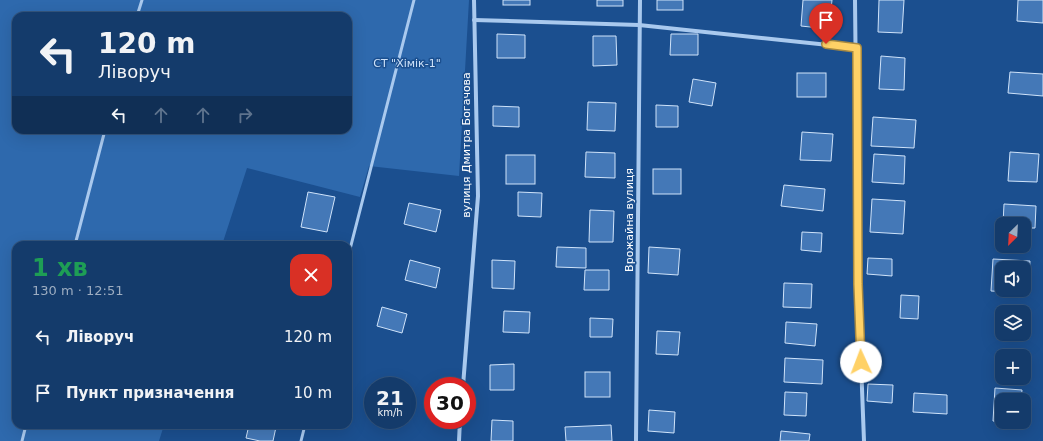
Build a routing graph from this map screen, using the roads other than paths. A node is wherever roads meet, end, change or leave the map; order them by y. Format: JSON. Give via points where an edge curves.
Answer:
{"nodes":[{"id":1,"x":142,"y":0,"type":"edge"},
{"id":2,"x":414,"y":0,"type":"edge"},
{"id":3,"x":474,"y":0,"type":"edge"},
{"id":4,"x":640,"y":0,"type":"edge"},
{"id":5,"x":855,"y":0,"type":"edge"},
{"id":6,"x":138,"y":12,"type":"edge"},
{"id":7,"x":474,"y":20,"type":"junction"},
{"id":8,"x":639,"y":25,"type":"junction"},
{"id":9,"x":857,"y":48,"type":"junction"},
{"id":10,"x":105,"y":134,"type":"edge"},
{"id":11,"x":76,"y":241,"type":"edge"},
{"id":12,"x":352,"y":241,"type":"edge"},
{"id":13,"x":464,"y":377,"type":"edge"},
{"id":14,"x":25,"y":429,"type":"edge"},
{"id":15,"x":304,"y":429,"type":"edge"},
{"id":16,"x":460,"y":429,"type":"edge"},
{"id":17,"x":22,"y":441,"type":"edge"},
{"id":18,"x":301,"y":441,"type":"edge"},
{"id":19,"x":459,"y":441,"type":"edge"},
{"id":20,"x":636,"y":441,"type":"edge"},
{"id":21,"x":864,"y":441,"type":"edge"}],
"edges":[{"from":1,"to":6,"type":"lane"},
{"from":2,"to":12,"type":"lane"},
{"from":3,"to":7,"type":"street","name":"вулиця Дмитра Богачова"},
{"from":4,"to":8,"type":"street","name":"Врожайна вулиця"},
{"from":5,"to":9,"type":"street"},
{"from":7,"to":8,"type":"street"},
{"from":7,"to":13,"type":"street","name":"вулиця Дмитра Богачова","via":[[478,196]]},
{"from":8,"to":9,"type":"street"},
{"from":8,"to":20,"type":"street","name":"Врожайна вулиця"},
{"from":9,"to":21,"type":"street","via":[[858,284]]},
{"from":10,"to":11,"type":"lane"},
{"from":14,"to":17,"type":"lane"},
{"from":15,"to":18,"type":"lane"},
{"from":16,"to":19,"type":"street"}]}
